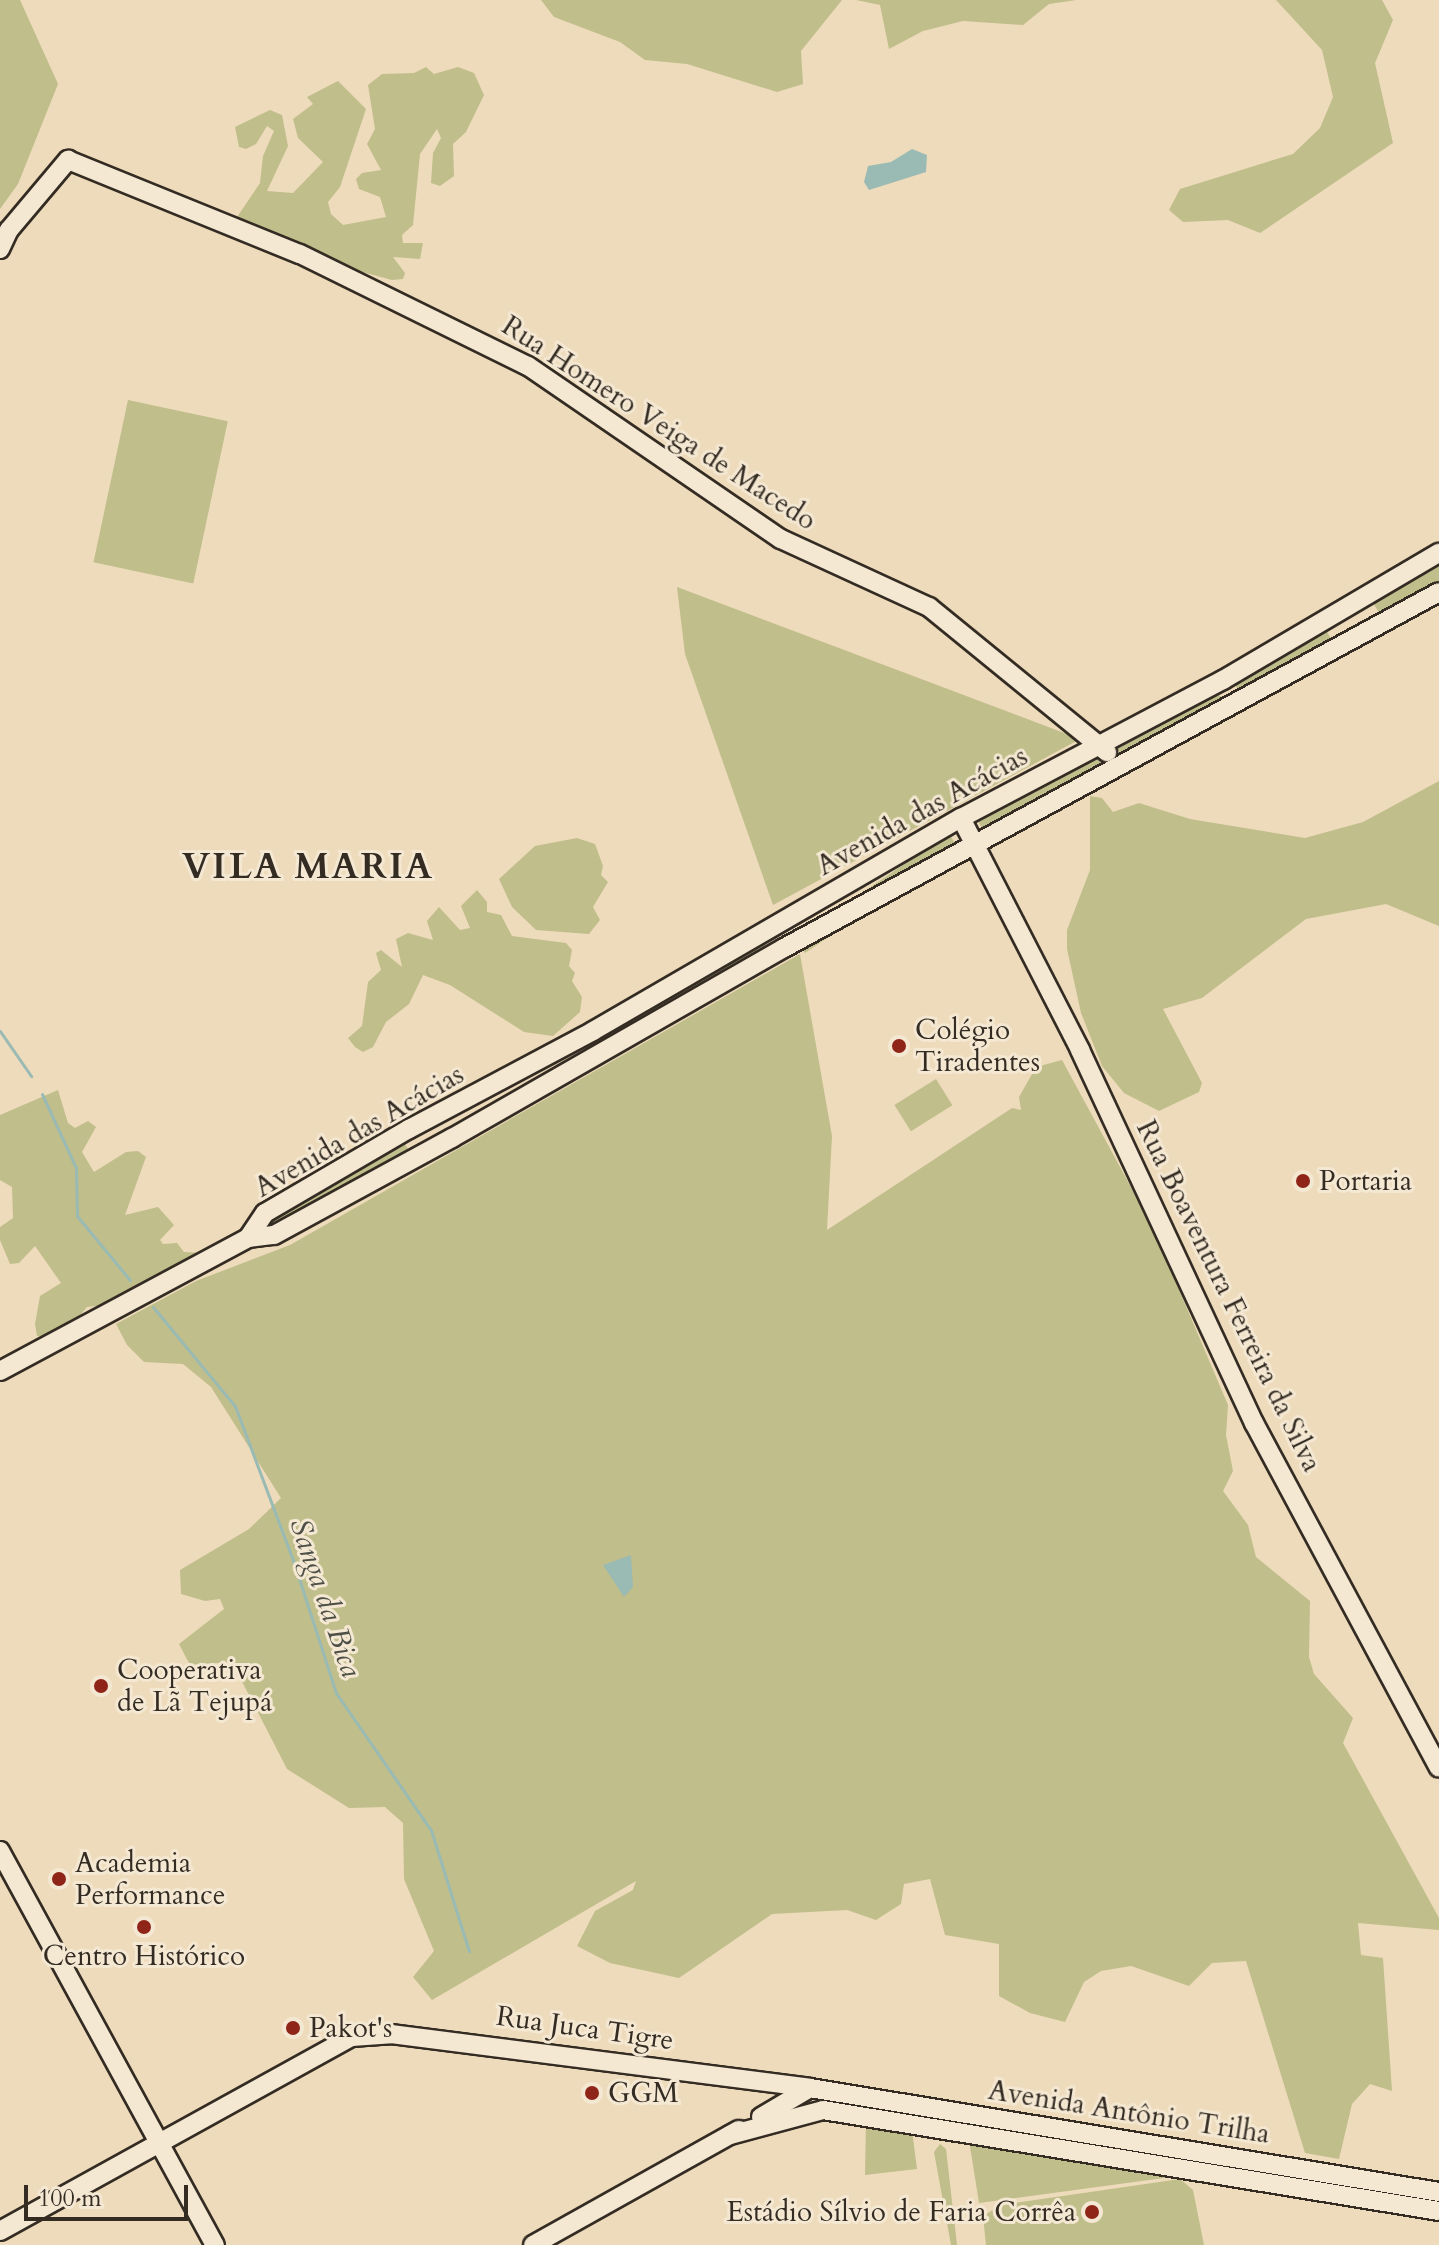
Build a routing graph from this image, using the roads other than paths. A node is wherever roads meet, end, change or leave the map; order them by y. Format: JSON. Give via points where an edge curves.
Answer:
{"nodes":[{"id":1,"x":0,"y":249,"type":"edge"},
{"id":2,"x":1439,"y":553,"type":"edge"},
{"id":3,"x":1439,"y":592,"type":"edge"},
{"id":4,"x":1354,"y":601,"type":"junction"},
{"id":5,"x":1371,"y":630,"type":"junction"},
{"id":6,"x":1103,"y":749,"type":"junction"},
{"id":7,"x":1118,"y":767,"type":"junction"},
{"id":8,"x":968,"y":832,"type":"junction"},
{"id":9,"x":248,"y":1238,"type":"junction"},
{"id":10,"x":0,"y":1371,"type":"edge"},
{"id":11,"x":1439,"y":1768,"type":"edge"},
{"id":12,"x":0,"y":1851,"type":"edge"},
{"id":13,"x":810,"y":2088,"type":"junction"},
{"id":14,"x":730,"y":2135,"type":"junction"},
{"id":15,"x":159,"y":2143,"type":"junction"},
{"id":16,"x":1439,"y":2192,"type":"edge"},
{"id":17,"x":1439,"y":2211,"type":"edge"},
{"id":18,"x":0,"y":2231,"type":"edge"},
{"id":19,"x":215,"y":2245,"type":"edge"},
{"id":20,"x":533,"y":2245,"type":"edge"}],
"edges":[{"from":1,"to":6,"type":"street","name":"Rua Homero Veiga de Macedo","via":[[9,230],[68,160],[300,254],[528,366],[781,539],[929,607]]},
{"from":2,"to":4,"type":"street","name":"Avenida das Acácias"},
{"from":3,"to":5,"type":"street","name":"Avenida das Acácias"},
{"from":4,"to":5,"type":"street"},
{"from":4,"to":6,"type":"street","name":"Avenida das Acácias"},
{"from":5,"to":7,"type":"street","name":"Avenida das Acácias"},
{"from":6,"to":7,"type":"street","name":"Rua Homero Veiga de Macedo"},
{"from":6,"to":8,"type":"street","name":"Avenida das Acácias"},
{"from":7,"to":8,"type":"street","name":"Avenida das Acácias"},
{"from":8,"to":9,"type":"street","name":"Avenida das Acácias","via":[[274,1235]]},
{"from":8,"to":9,"type":"street","name":"Avenida das Acácias","via":[[265,1213]]},
{"from":8,"to":11,"type":"street","name":"Rua Boaventura Ferreira da Silva","via":[[1080,1050],[1254,1423]]},
{"from":9,"to":10,"type":"street"},
{"from":12,"to":15,"type":"street"},
{"from":13,"to":14,"type":"street"},
{"from":13,"to":15,"type":"street","name":"Rua Juca Tigre","via":[[492,2044],[391,2034],[352,2037]]},
{"from":13,"to":16,"type":"street","name":"Avenida Antônio Trilha"},
{"from":14,"to":17,"type":"street","name":"Avenida Antônio Trilha","via":[[823,2110]]},
{"from":14,"to":20,"type":"street"},
{"from":15,"to":18,"type":"street"},
{"from":15,"to":19,"type":"street"}]}
